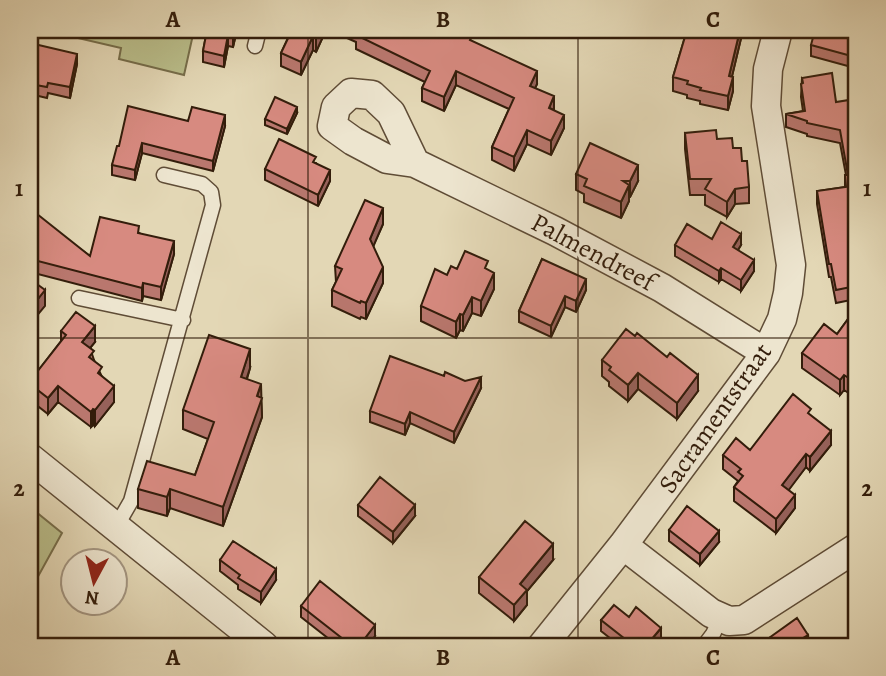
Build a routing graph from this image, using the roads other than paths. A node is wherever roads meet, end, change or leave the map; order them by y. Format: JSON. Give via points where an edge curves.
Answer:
{"nodes":[{"id":1,"x":259,"y":30,"type":"edge"},
{"id":2,"x":778,"y":30,"type":"edge"},
{"id":3,"x":256,"y":46,"type":"dead end"},
{"id":4,"x":415,"y":163,"type":"dead end"},
{"id":5,"x":164,"y":175,"type":"dead end"},
{"id":6,"x":79,"y":299,"type":"dead end"},
{"id":7,"x":183,"y":320,"type":"junction"},
{"id":8,"x":766,"y":353,"type":"junction"},
{"id":9,"x":30,"y":458,"type":"edge"},
{"id":10,"x":116,"y":527,"type":"junction"},
{"id":11,"x":623,"y":545,"type":"junction"},
{"id":12,"x":856,"y":548,"type":"edge"},
{"id":13,"x":721,"y":617,"type":"junction"},
{"id":14,"x":264,"y":646,"type":"edge"},
{"id":15,"x":542,"y":646,"type":"edge"},
{"id":16,"x":704,"y":646,"type":"edge"}],
"edges":[{"from":1,"to":3,"type":"lane"},
{"from":2,"to":8,"type":"street","name":"Sacramentstraat","via":[[768,69],[766,106],[791,265],[782,319]]},
{"from":4,"to":8,"type":"street","name":"Palmendreef","via":[[662,288]]},
{"from":5,"to":7,"type":"lane","via":[[202,184],[211,192],[213,205]]},
{"from":6,"to":7,"type":"lane"},
{"from":7,"to":10,"type":"lane","via":[[131,502]]},
{"from":8,"to":11,"type":"street","name":"Sacramentstraat"},
{"from":9,"to":10,"type":"street"},
{"from":10,"to":14,"type":"street"},
{"from":11,"to":13,"type":"street"},
{"from":11,"to":15,"type":"street","name":"Sacramentstraat"},
{"from":12,"to":13,"type":"street","via":[[744,620]]},
{"from":13,"to":16,"type":"lane"}]}
